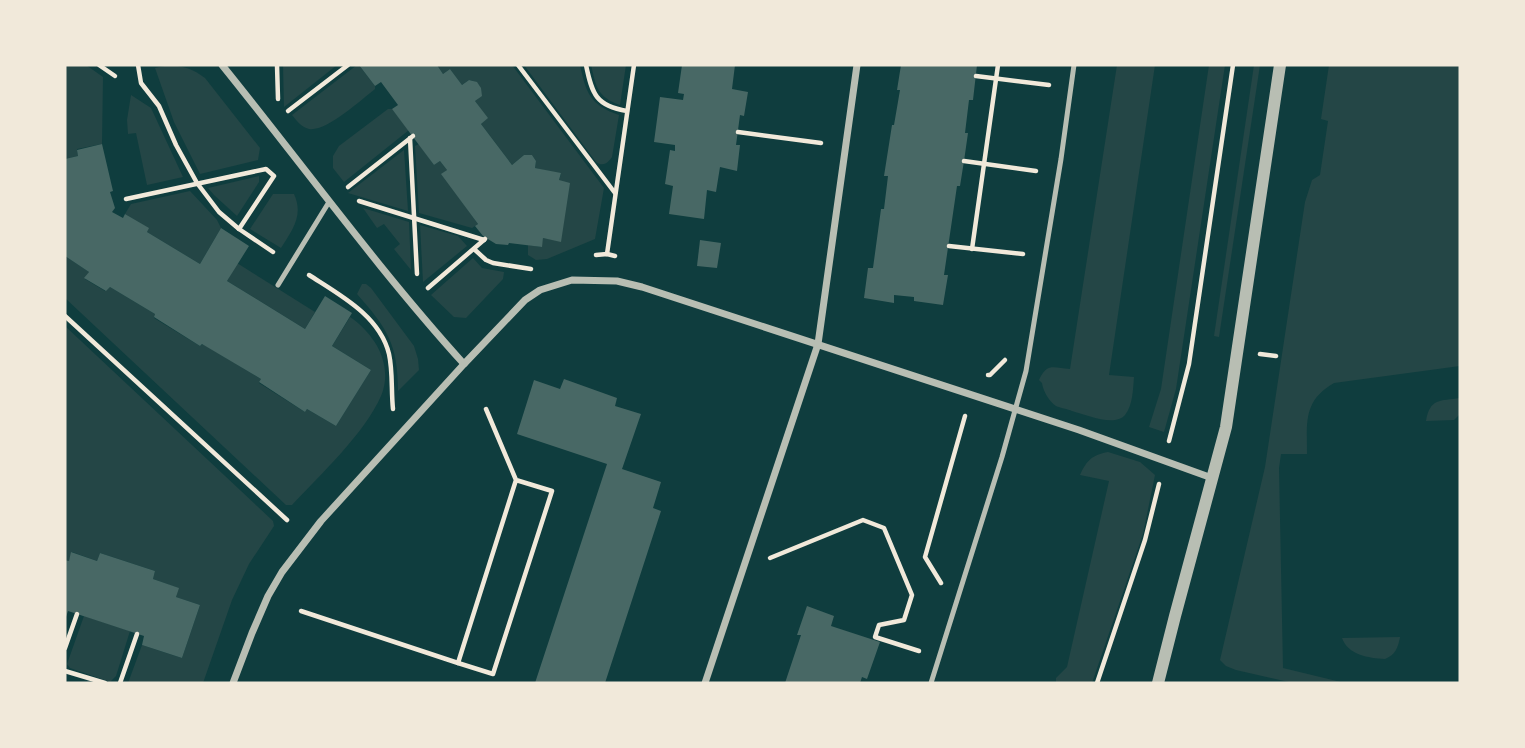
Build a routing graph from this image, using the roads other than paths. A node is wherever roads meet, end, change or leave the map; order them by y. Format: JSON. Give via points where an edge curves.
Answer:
{"nodes":[{"id":1,"x":222,"y":65,"type":"edge"},
{"id":2,"x":857,"y":65,"type":"edge"},
{"id":3,"x":1074,"y":65,"type":"edge"},
{"id":4,"x":1280,"y":65,"type":"edge"},
{"id":5,"x":329,"y":202,"type":"junction"},
{"id":6,"x":278,"y":285,"type":"dead end"},
{"id":7,"x":818,"y":344,"type":"junction"},
{"id":8,"x":464,"y":364,"type":"junction"},
{"id":9,"x":1016,"y":409,"type":"junction"},
{"id":10,"x":1212,"y":478,"type":"junction"},
{"id":11,"x":233,"y":683,"type":"edge"},
{"id":12,"x":705,"y":683,"type":"edge"},
{"id":13,"x":931,"y":683,"type":"edge"},
{"id":14,"x":1158,"y":683,"type":"edge"}],
"edges":[{"from":1,"to":5,"type":"street"},
{"from":2,"to":7,"type":"street"},
{"from":3,"to":9,"type":"lane","via":[[1026,372]]},
{"from":4,"to":10,"type":"street","via":[[1226,427]]},
{"from":5,"to":6,"type":"lane"},
{"from":5,"to":8,"type":"street"},
{"from":7,"to":8,"type":"street","via":[[642,286],[572,280],[524,300]]},
{"from":7,"to":9,"type":"street"},
{"from":7,"to":12,"type":"street"},
{"from":8,"to":11,"type":"street","via":[[321,522],[282,572],[262,608]]},
{"from":9,"to":10,"type":"street"},
{"from":9,"to":13,"type":"lane"},
{"from":10,"to":14,"type":"street"}]}
